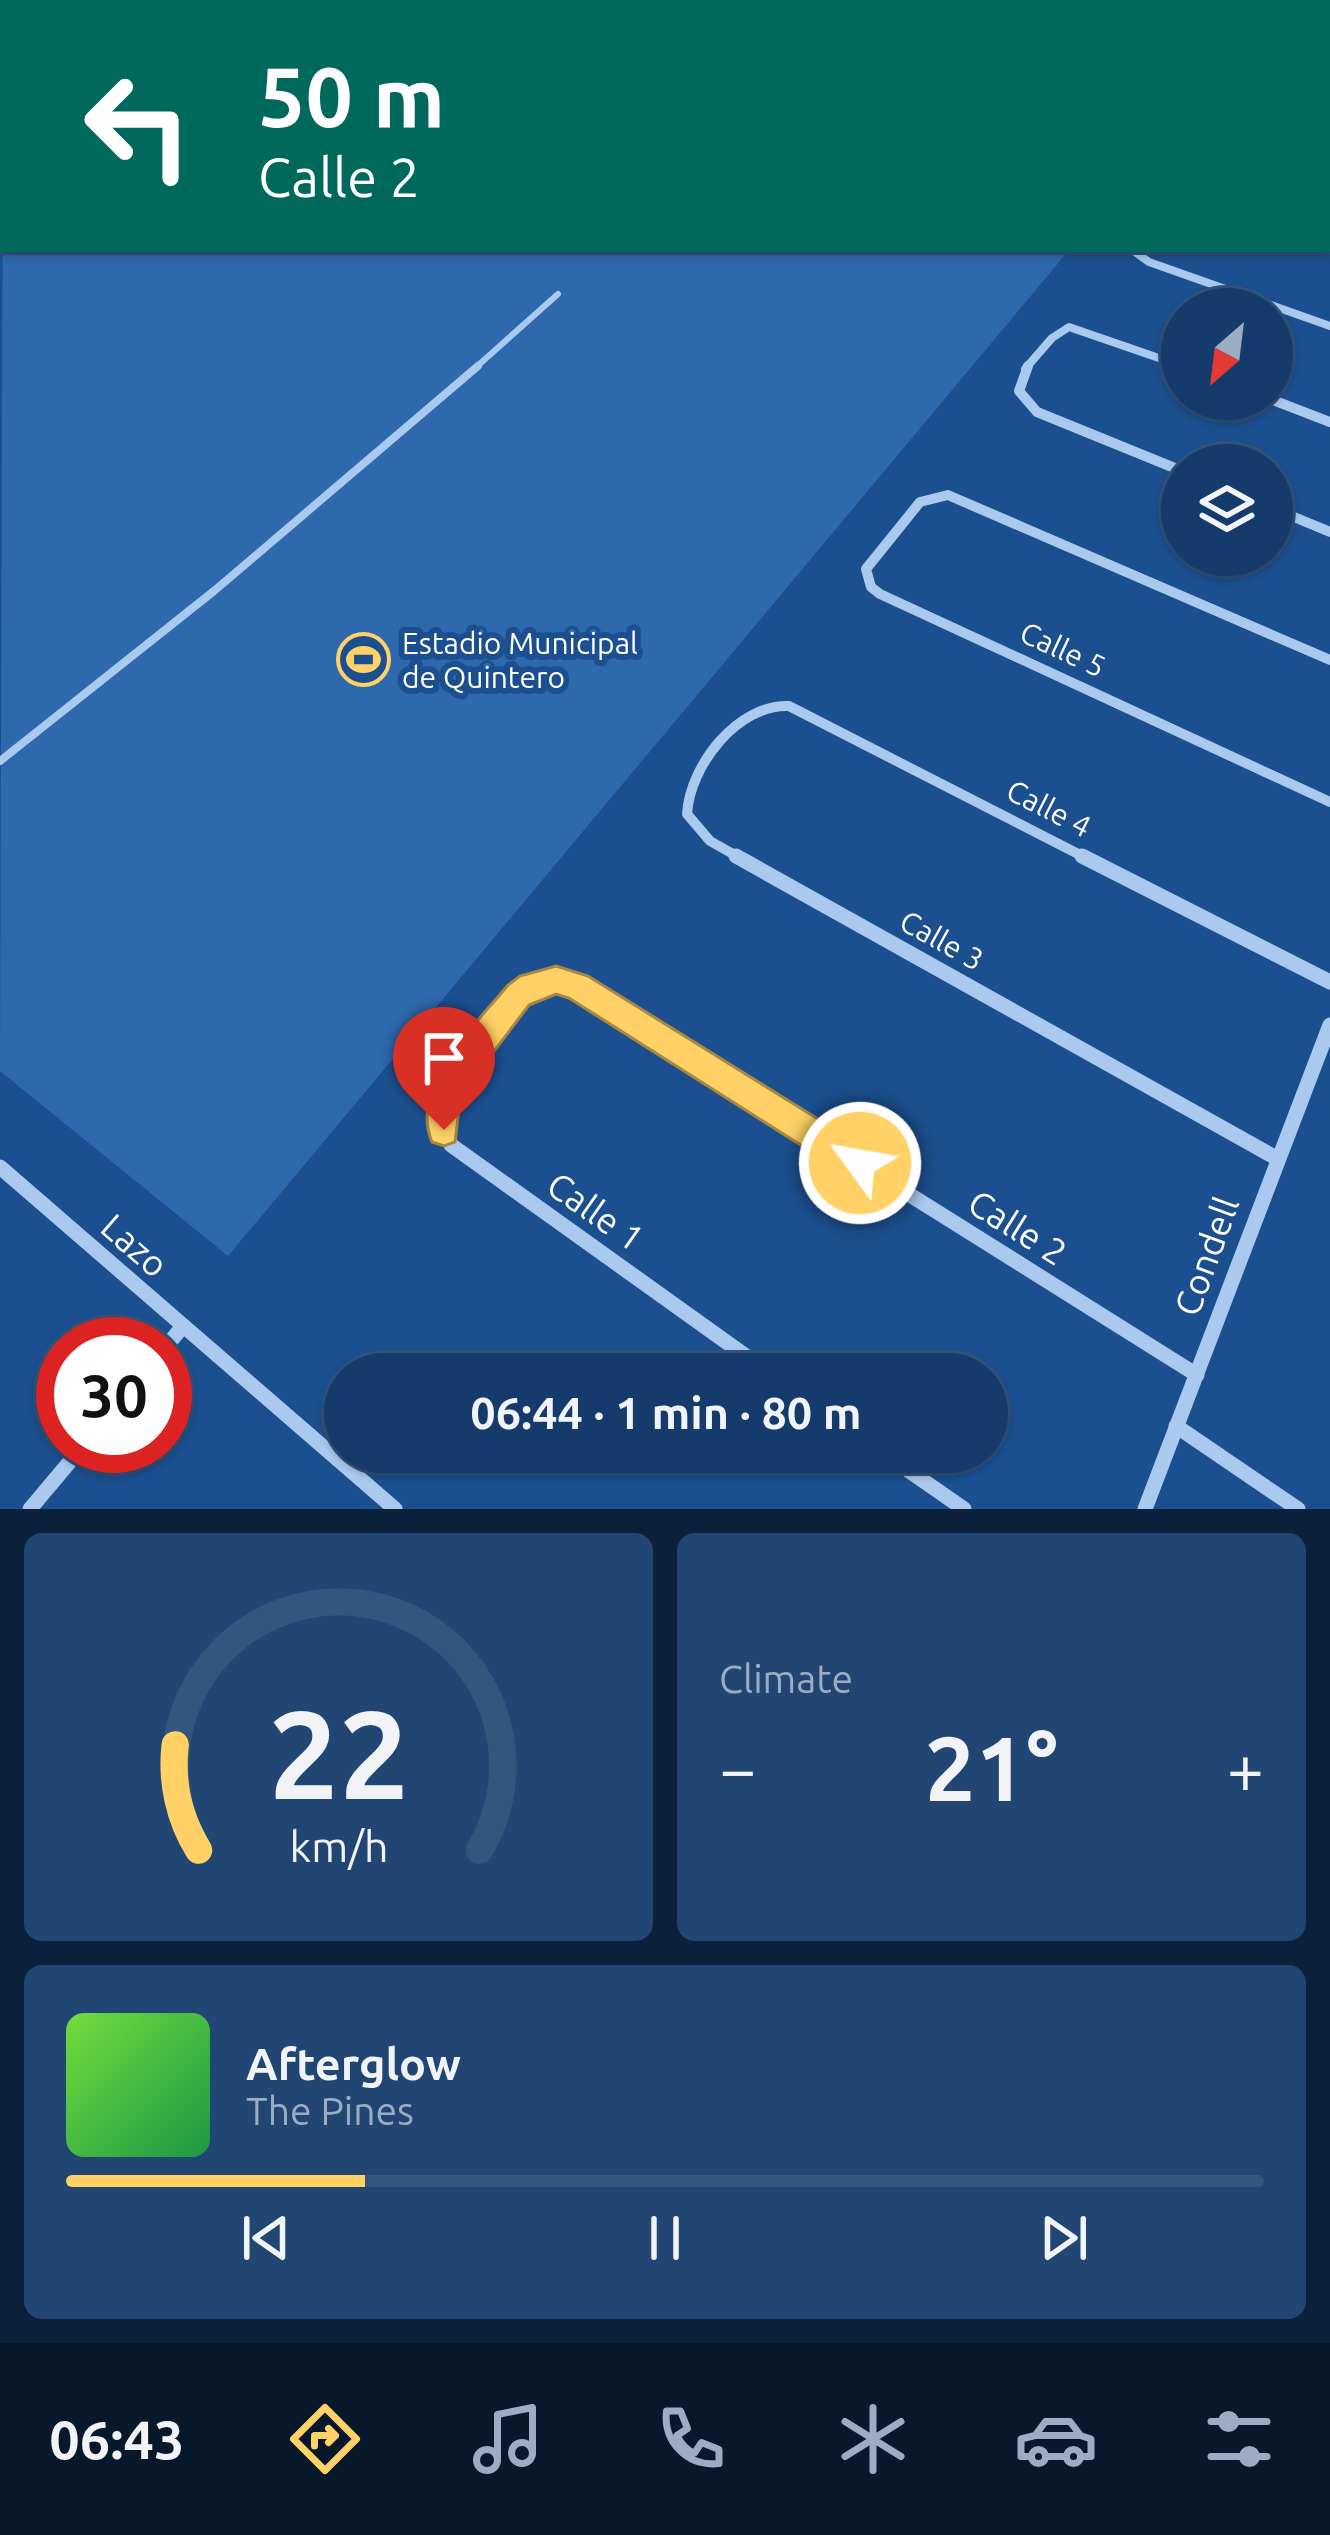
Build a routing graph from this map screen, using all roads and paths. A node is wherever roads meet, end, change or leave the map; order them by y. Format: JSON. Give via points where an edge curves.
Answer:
{"nodes":[{"id":1,"x":1135,"y":252,"type":"edge"},
{"id":2,"x":558,"y":294,"type":"dead end"},
{"id":3,"x":1330,"y":326,"type":"edge"},
{"id":4,"x":1161,"y":358,"type":"edge"},
{"id":5,"x":1293,"y":408,"type":"edge"},
{"id":6,"x":1330,"y":422,"type":"edge"},
{"id":7,"x":1161,"y":462,"type":"edge"},
{"id":8,"x":1293,"y":517,"type":"edge"},
{"id":9,"x":1330,"y":532,"type":"edge"},
{"id":10,"x":1330,"y":660,"type":"edge"},
{"id":11,"x":742,"y":720,"type":"joint"},
{"id":12,"x":0,"y":760,"type":"edge"},
{"id":13,"x":1330,"y":802,"type":"edge"},
{"id":14,"x":1330,"y":982,"type":"edge"},
{"id":15,"x":1330,"y":1025,"type":"edge"},
{"id":16,"x":458,"y":1072,"type":"joint"},
{"id":17,"x":1277,"y":1159,"type":"junction"},
{"id":18,"x":0,"y":1167,"type":"edge"},
{"id":19,"x":173,"y":1317,"type":"edge"},
{"id":20,"x":192,"y":1334,"type":"edge"},
{"id":21,"x":741,"y":1353,"type":"edge"},
{"id":22,"x":1197,"y":1375,"type":"junction"},
{"id":23,"x":1176,"y":1426,"type":"junction"},
{"id":24,"x":60,"y":1473,"type":"edge"},
{"id":25,"x":912,"y":1473,"type":"edge"},
{"id":26,"x":30,"y":1509,"type":"edge"},
{"id":27,"x":395,"y":1509,"type":"edge"},
{"id":28,"x":964,"y":1509,"type":"edge"},
{"id":29,"x":1145,"y":1509,"type":"edge"},
{"id":30,"x":1298,"y":1509,"type":"edge"}],
"edges":[{"from":1,"to":3,"type":"street"},
{"from":2,"to":12,"type":"lane","via":[[344,487]]},
{"from":4,"to":7,"type":"street","via":[[1082,328],[1063,329],[1016,380],[1037,412]]},
{"from":5,"to":6,"type":"street"},
{"from":8,"to":9,"type":"street"},
{"from":10,"to":13,"type":"street","name":"Calle 5","via":[[957,498],[920,502],[869,561],[867,578],[880,594]]},
{"from":11,"to":14,"type":"street","name":"Calle 4","via":[[765,706],[800,710]]},
{"from":11,"to":17,"type":"street","name":"Calle 3","via":[[687,794],[687,814],[700,834]]},
{"from":15,"to":17,"type":"street","name":"Condell"},
{"from":16,"to":21,"type":"street","name":"Calle 1","via":[[441,1114],[463,1159]]},
{"from":16,"to":22,"type":"street","name":"Calle 2","via":[[518,995],[545,981],[567,982]]},
{"from":17,"to":22,"type":"street","name":"Condell"},
{"from":18,"to":19,"type":"street","name":"Lazo"},
{"from":20,"to":27,"type":"street","name":"Lazo"},
{"from":22,"to":23,"type":"street","name":"Condell"},
{"from":23,"to":29,"type":"street","name":"Condell"},
{"from":23,"to":30,"type":"street"},
{"from":24,"to":26,"type":"street"},
{"from":25,"to":28,"type":"street"}]}
